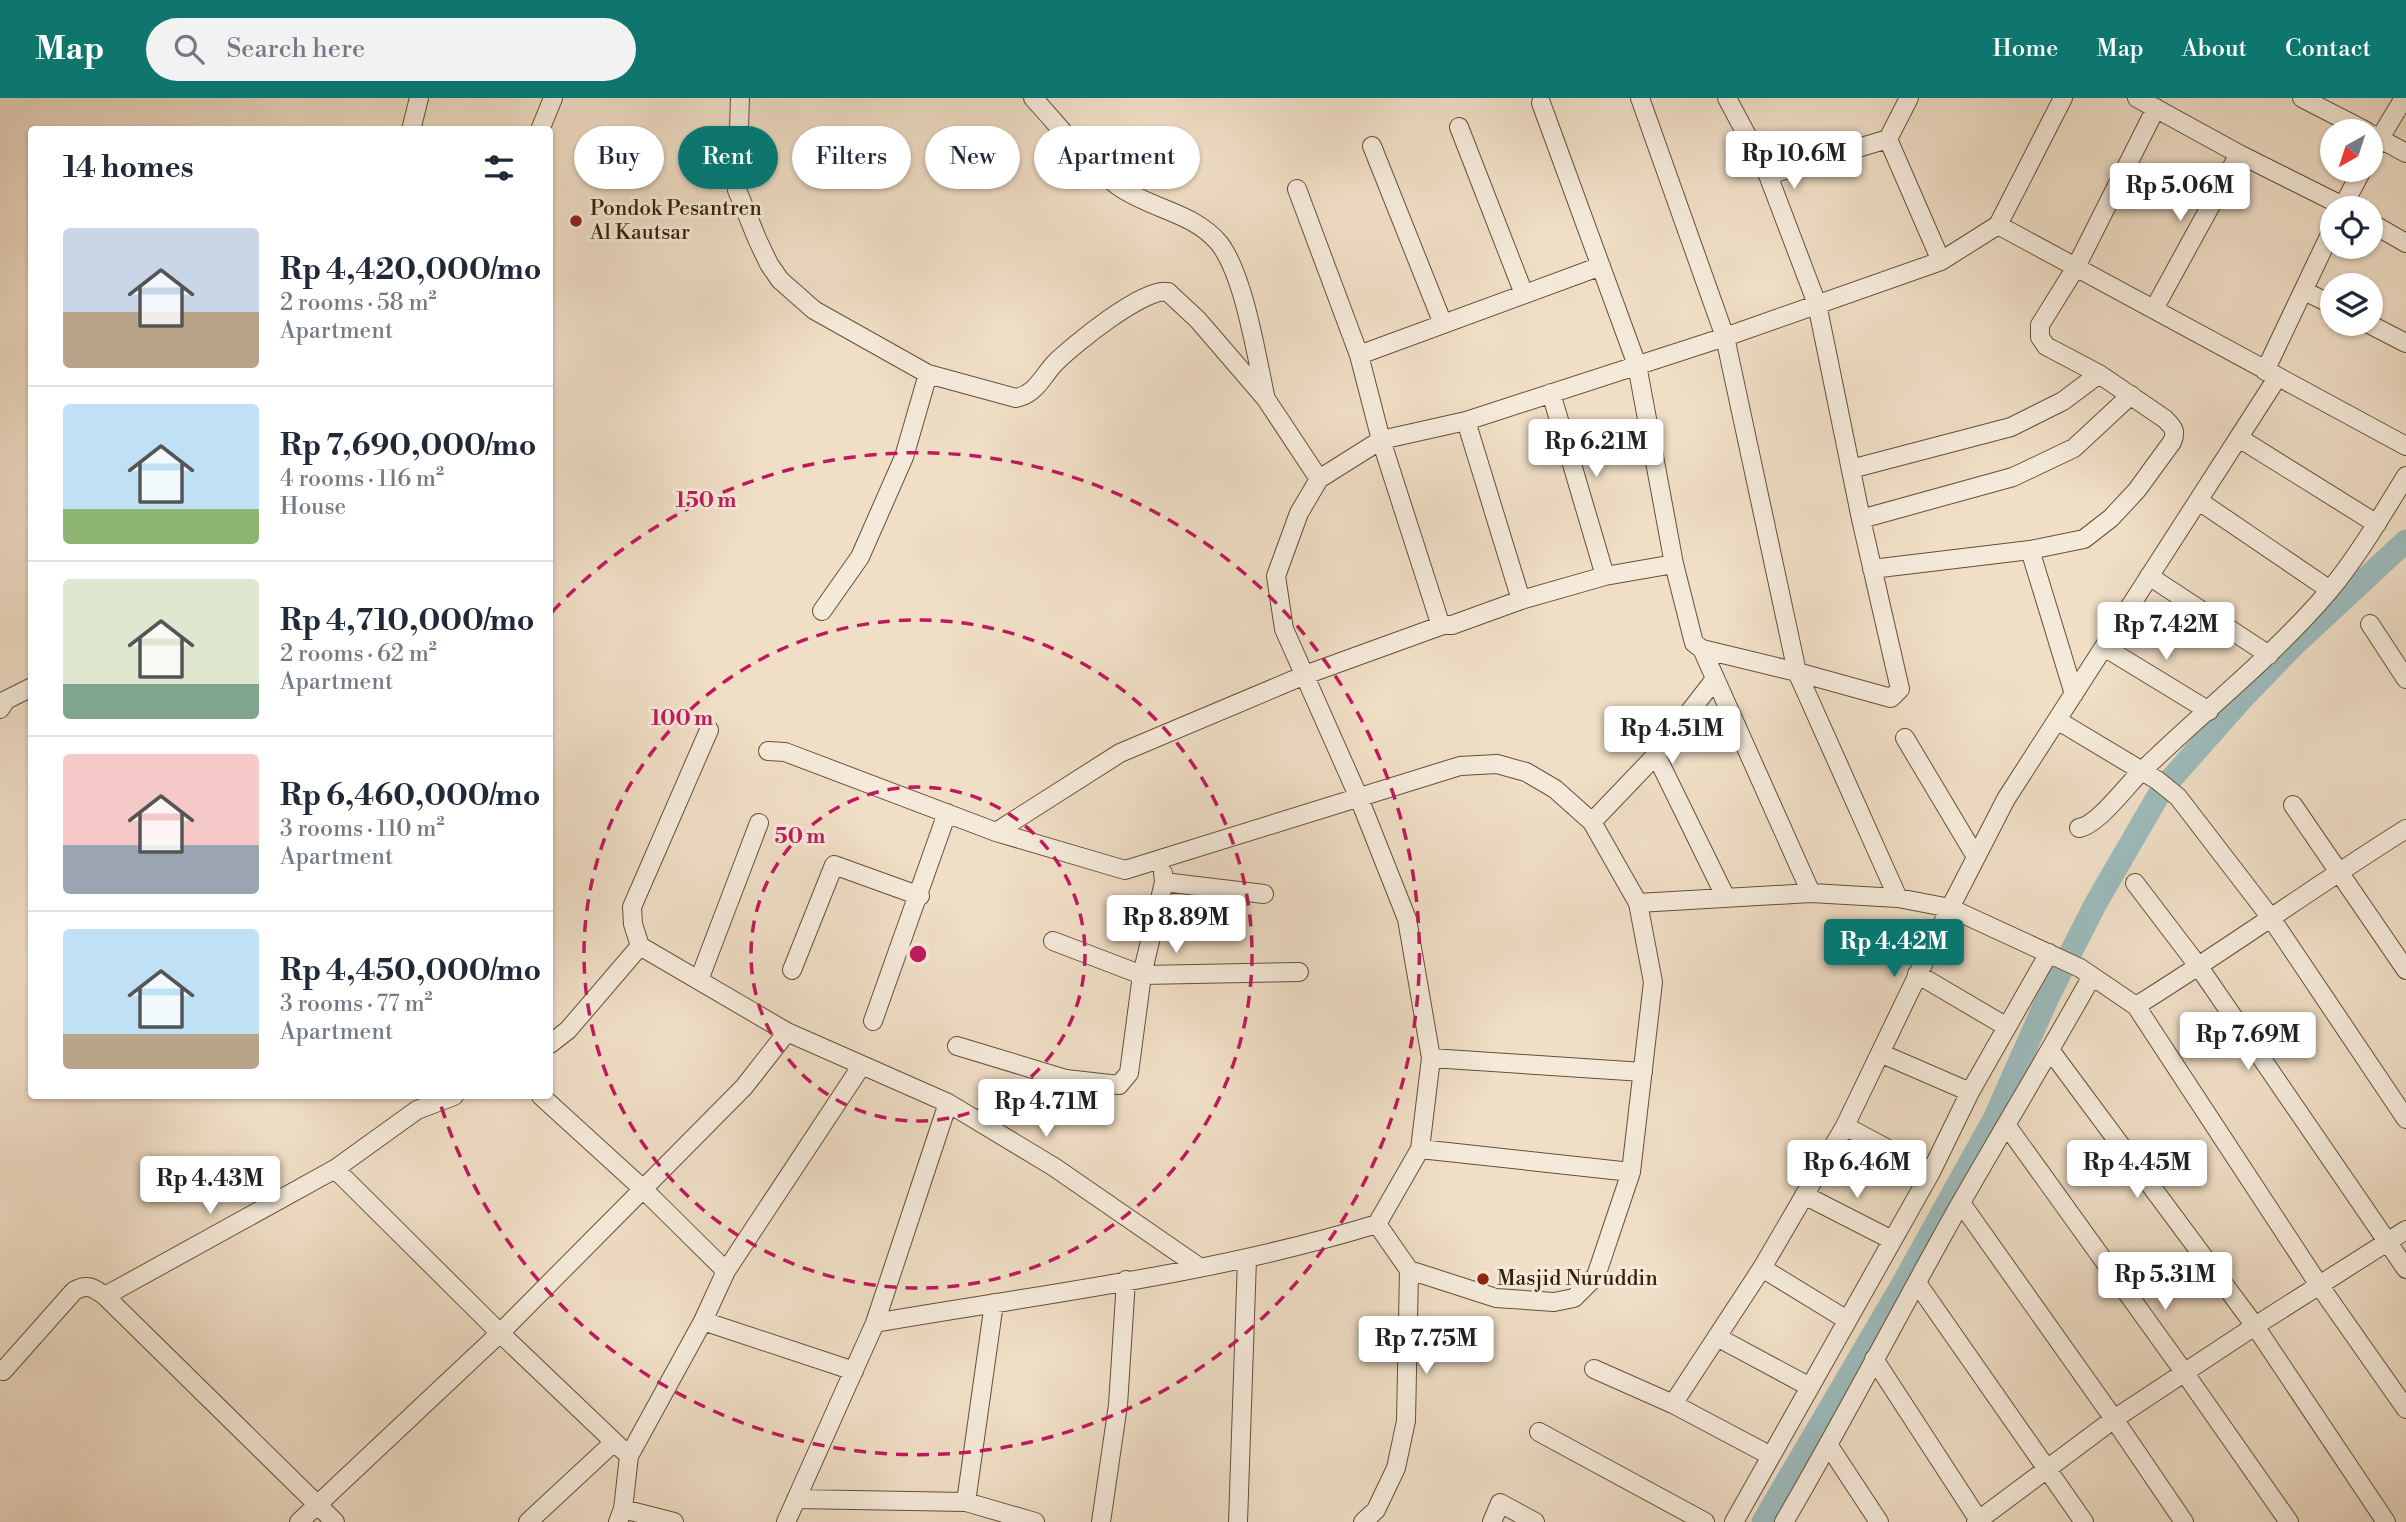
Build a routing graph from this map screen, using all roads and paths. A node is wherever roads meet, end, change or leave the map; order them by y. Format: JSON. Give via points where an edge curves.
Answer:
{"nodes":[{"id":1,"x":419,"y":98,"type":"edge"},
{"id":2,"x":553,"y":98,"type":"edge"},
{"id":3,"x":740,"y":98,"type":"edge"},
{"id":4,"x":1033,"y":98,"type":"edge"},
{"id":5,"x":1640,"y":98,"type":"edge"},
{"id":6,"x":1727,"y":98,"type":"edge"},
{"id":7,"x":1909,"y":98,"type":"edge"},
{"id":8,"x":2063,"y":98,"type":"edge"},
{"id":9,"x":2137,"y":98,"type":"edge"},
{"id":10,"x":2302,"y":98,"type":"edge"},
{"id":11,"x":2404,"y":98,"type":"edge"},
{"id":12,"x":1541,"y":103,"type":"dead end"},
{"id":13,"x":2155,"y":108,"type":"junction"},
{"id":14,"x":2338,"y":119,"type":"edge"},
{"id":15,"x":2384,"y":124,"type":"edge"},
{"id":16,"x":412,"y":126,"type":"edge"},
{"id":17,"x":542,"y":126,"type":"edge"},
{"id":18,"x":1459,"y":127,"type":"dead end"},
{"id":19,"x":1888,"y":139,"type":"junction"},
{"id":20,"x":2384,"y":144,"type":"edge"},
{"id":21,"x":1371,"y":146,"type":"dead end"},
{"id":22,"x":2406,"y":153,"type":"edge"},
{"id":23,"x":2239,"y":154,"type":"junction"},
{"id":24,"x":1768,"y":175,"type":"junction"},
{"id":25,"x":1297,"y":189,"type":"dead end"},
{"id":26,"x":2322,"y":196,"type":"edge"},
{"id":27,"x":1998,"y":225,"type":"junction"},
{"id":28,"x":2383,"y":230,"type":"edge"},
{"id":29,"x":2406,"y":243,"type":"edge"},
{"id":30,"x":2320,"y":256,"type":"edge"},
{"id":31,"x":1941,"y":261,"type":"junction"},
{"id":32,"x":1601,"y":266,"type":"junction"},
{"id":33,"x":2076,"y":267,"type":"junction"},
{"id":34,"x":2304,"y":291,"type":"junction"},
{"id":35,"x":1524,"y":294,"type":"junction"},
{"id":36,"x":2320,"y":299,"type":"edge"},
{"id":37,"x":1817,"y":304,"type":"junction"},
{"id":38,"x":2154,"y":309,"type":"junction"},
{"id":39,"x":1443,"y":324,"type":"junction"},
{"id":40,"x":2383,"y":331,"type":"edge"},
{"id":41,"x":1725,"y":337,"type":"junction"},
{"id":42,"x":2406,"y":343,"type":"edge"},
{"id":43,"x":1359,"y":355,"type":"junction"},
{"id":44,"x":1637,"y":365,"type":"junction"},
{"id":45,"x":928,"y":374,"type":"junction"},
{"id":46,"x":2099,"y":374,"type":"junction"},
{"id":47,"x":2271,"y":374,"type":"junction"},
{"id":48,"x":1551,"y":393,"type":"junction"},
{"id":49,"x":2131,"y":394,"type":"junction"},
{"id":50,"x":1266,"y":398,"type":"junction"},
{"id":51,"x":1466,"y":421,"type":"junction"},
{"id":52,"x":2239,"y":438,"type":"junction"},
{"id":53,"x":1381,"y":440,"type":"junction"},
{"id":54,"x":2406,"y":446,"type":"edge"},
{"id":55,"x":1851,"y":469,"type":"junction"},
{"id":56,"x":2406,"y":476,"type":"edge"},
{"id":57,"x":1319,"y":479,"type":"junction"},
{"id":58,"x":2199,"y":500,"type":"junction"},
{"id":59,"x":1861,"y":519,"type":"junction"},
{"id":60,"x":2377,"y":524,"type":"junction"},
{"id":61,"x":2031,"y":550,"type":"junction"},
{"id":62,"x":1674,"y":564,"type":"junction"},
{"id":63,"x":1872,"y":569,"type":"junction"},
{"id":64,"x":1605,"y":576,"type":"junction"},
{"id":65,"x":2149,"y":576,"type":"junction"},
{"id":66,"x":2330,"y":590,"type":"junction"},
{"id":67,"x":1521,"y":600,"type":"junction"},
{"id":68,"x":822,"y":611,"type":"dead end"},
{"id":69,"x":2370,"y":624,"type":"dead end"},
{"id":70,"x":1443,"y":625,"type":"junction"},
{"id":71,"x":2104,"y":646,"type":"junction"},
{"id":72,"x":1702,"y":649,"type":"junction"},
{"id":73,"x":2269,"y":655,"type":"junction"},
{"id":74,"x":1797,"y":672,"type":"junction"},
{"id":75,"x":1305,"y":675,"type":"junction"},
{"id":76,"x":1715,"y":679,"type":"junction"},
{"id":77,"x":2406,"y":679,"type":"edge"},
{"id":78,"x":28,"y":689,"type":"edge"},
{"id":79,"x":2074,"y":694,"type":"junction"},
{"id":80,"x":0,"y":709,"type":"edge"},
{"id":81,"x":2209,"y":711,"type":"junction"},
{"id":82,"x":2057,"y":720,"type":"junction"},
{"id":83,"x":709,"y":730,"type":"dead end"},
{"id":84,"x":1905,"y":738,"type":"dead end"},
{"id":85,"x":768,"y":751,"type":"dead end"},
{"id":86,"x":1656,"y":755,"type":"junction"},
{"id":87,"x":2141,"y":771,"type":"junction"},
{"id":88,"x":1359,"y":798,"type":"junction"},
{"id":89,"x":2293,"y":805,"type":"dead end"},
{"id":90,"x":947,"y":813,"type":"junction"},
{"id":91,"x":1592,"y":822,"type":"junction"},
{"id":92,"x":759,"y":823,"type":"dead end"},
{"id":93,"x":2079,"y":828,"type":"dead end"},
{"id":94,"x":2406,"y":829,"type":"edge"},
{"id":95,"x":996,"y":832,"type":"junction"},
{"id":96,"x":1976,"y":857,"type":"junction"},
{"id":97,"x":1163,"y":859,"type":"junction"},
{"id":98,"x":2340,"y":870,"type":"junction"},
{"id":99,"x":1164,"y":882,"type":"junction"},
{"id":100,"x":2135,"y":883,"type":"dead end"},
{"id":101,"x":1811,"y":893,"type":"junction"},
{"id":102,"x":1264,"y":894,"type":"dead end"},
{"id":103,"x":919,"y":896,"type":"junction"},
{"id":104,"x":1726,"y":898,"type":"junction"},
{"id":105,"x":1898,"y":898,"type":"junction"},
{"id":106,"x":1638,"y":902,"type":"junction"},
{"id":107,"x":1950,"y":908,"type":"junction"},
{"id":108,"x":2271,"y":918,"type":"junction"},
{"id":109,"x":1053,"y":941,"type":"dead end"},
{"id":110,"x":640,"y":946,"type":"junction"},
{"id":111,"x":2053,"y":954,"type":"junction"},
{"id":112,"x":2199,"y":967,"type":"junction"},
{"id":113,"x":792,"y":970,"type":"dead end"},
{"id":114,"x":2406,"y":970,"type":"edge"},
{"id":115,"x":1299,"y":972,"type":"dead end"},
{"id":116,"x":2086,"y":972,"type":"junction"},
{"id":117,"x":1917,"y":974,"type":"junction"},
{"id":118,"x":1142,"y":975,"type":"junction"},
{"id":119,"x":699,"y":980,"type":"junction"},
{"id":120,"x":2136,"y":1006,"type":"junction"},
{"id":121,"x":873,"y":1021,"type":"dead end"},
{"id":122,"x":2007,"y":1027,"type":"junction"},
{"id":123,"x":787,"y":1032,"type":"junction"},
{"id":124,"x":553,"y":1042,"type":"edge"},
{"id":125,"x":957,"y":1046,"type":"dead end"},
{"id":126,"x":2050,"y":1051,"type":"junction"},
{"id":127,"x":1880,"y":1053,"type":"junction"},
{"id":128,"x":1431,"y":1059,"type":"junction"},
{"id":129,"x":862,"y":1065,"type":"junction"},
{"id":130,"x":1643,"y":1072,"type":"junction"},
{"id":131,"x":1970,"y":1092,"type":"junction"},
{"id":132,"x":446,"y":1099,"type":"edge"},
{"id":133,"x":544,"y":1099,"type":"edge"},
{"id":134,"x":948,"y":1103,"type":"junction"},
{"id":135,"x":2406,"y":1119,"type":"edge"},
{"id":136,"x":1845,"y":1126,"type":"junction"},
{"id":137,"x":2007,"y":1126,"type":"junction"},
{"id":138,"x":1420,"y":1149,"type":"junction"},
{"id":139,"x":335,"y":1169,"type":"junction"},
{"id":140,"x":1632,"y":1172,"type":"junction"},
{"id":141,"x":1931,"y":1172,"type":"junction"},
{"id":142,"x":643,"y":1189,"type":"junction"},
{"id":143,"x":1804,"y":1195,"type":"junction"},
{"id":144,"x":1961,"y":1203,"type":"junction"},
{"id":145,"x":1377,"y":1224,"type":"junction"},
{"id":146,"x":2406,"y":1230,"type":"edge"},
{"id":147,"x":1892,"y":1240,"type":"junction"},
{"id":148,"x":2387,"y":1242,"type":"junction"},
{"id":149,"x":1247,"y":1259,"type":"junction"},
{"id":150,"x":1199,"y":1267,"type":"junction"},
{"id":151,"x":1762,"y":1268,"type":"junction"},
{"id":152,"x":2406,"y":1269,"type":"edge"},
{"id":153,"x":1409,"y":1270,"type":"junction"},
{"id":154,"x":726,"y":1271,"type":"junction"},
{"id":155,"x":1126,"y":1280,"type":"junction"},
{"id":156,"x":1917,"y":1283,"type":"junction"},
{"id":157,"x":2319,"y":1285,"type":"junction"},
{"id":158,"x":105,"y":1296,"type":"junction"},
{"id":159,"x":995,"y":1303,"type":"junction"},
{"id":160,"x":1847,"y":1320,"type":"junction"},
{"id":161,"x":703,"y":1321,"type":"junction"},
{"id":162,"x":875,"y":1324,"type":"junction"},
{"id":163,"x":2255,"y":1326,"type":"junction"},
{"id":164,"x":500,"y":1333,"type":"junction"},
{"id":165,"x":1717,"y":1337,"type":"junction"},
{"id":166,"x":1874,"y":1359,"type":"junction"},
{"id":167,"x":1594,"y":1369,"type":"dead end"},
{"id":168,"x":1,"y":1371,"type":"edge"},
{"id":169,"x":853,"y":1371,"type":"junction"},
{"id":170,"x":2184,"y":1372,"type":"junction"},
{"id":171,"x":1810,"y":1387,"type":"junction"},
{"id":172,"x":1673,"y":1404,"type":"junction"},
{"id":173,"x":2406,"y":1409,"type":"edge"},
{"id":174,"x":2115,"y":1419,"type":"junction"},
{"id":175,"x":1539,"y":1432,"type":"dead end"},
{"id":176,"x":613,"y":1443,"type":"junction"},
{"id":177,"x":1829,"y":1446,"type":"junction"},
{"id":178,"x":629,"y":1456,"type":"junction"},
{"id":179,"x":1771,"y":1456,"type":"junction"},
{"id":180,"x":2047,"y":1469,"type":"junction"},
{"id":181,"x":796,"y":1499,"type":"junction"},
{"id":182,"x":966,"y":1502,"type":"junction"},
{"id":183,"x":318,"y":1505,"type":"junction"},
{"id":184,"x":621,"y":1516,"type":"edge"},
{"id":185,"x":299,"y":1522,"type":"edge"},
{"id":186,"x":335,"y":1522,"type":"edge"},
{"id":187,"x":528,"y":1522,"type":"edge"},
{"id":188,"x":674,"y":1522,"type":"edge"},
{"id":189,"x":786,"y":1522,"type":"edge"},
{"id":190,"x":1035,"y":1522,"type":"edge"},
{"id":191,"x":1101,"y":1522,"type":"edge"},
{"id":192,"x":1238,"y":1522,"type":"edge"},
{"id":193,"x":1363,"y":1522,"type":"edge"},
{"id":194,"x":1492,"y":1522,"type":"edge"},
{"id":195,"x":1535,"y":1522,"type":"edge"},
{"id":196,"x":1706,"y":1522,"type":"edge"},
{"id":197,"x":1734,"y":1522,"type":"edge"},
{"id":198,"x":1784,"y":1522,"type":"edge"},
{"id":199,"x":1879,"y":1522,"type":"edge"},
{"id":200,"x":1979,"y":1522,"type":"edge"},
{"id":201,"x":2084,"y":1522,"type":"edge"},
{"id":202,"x":2184,"y":1522,"type":"edge"},
{"id":203,"x":2289,"y":1522,"type":"edge"},
{"id":204,"x":2386,"y":1522,"type":"edge"}],
"edges":[{"from":1,"to":16,"type":"street"},
{"from":2,"to":17,"type":"street"},
{"from":3,"to":45,"type":"street","via":[[737,190],[769,264],[814,310]]},
{"from":4,"to":50,"type":"street","via":[[1119,187],[1199,223],[1219,243],[1230,262],[1248,320]]},
{"from":5,"to":41,"type":"street"},
{"from":6,"to":24,"type":"street"},
{"from":7,"to":19,"type":"street"},
{"from":8,"to":27,"type":"street"},
{"from":9,"to":13,"type":"street"},
{"from":10,"to":14,"type":"street"},
{"from":11,"to":15,"type":"street"},
{"from":12,"to":32,"type":"street"},
{"from":13,"to":23,"type":"street"},
{"from":13,"to":33,"type":"street"},
{"from":18,"to":35,"type":"street"},
{"from":19,"to":24,"type":"street"},
{"from":19,"to":31,"type":"street"},
{"from":20,"to":22,"type":"street"},
{"from":21,"to":39,"type":"street"},
{"from":23,"to":26,"type":"street"},
{"from":23,"to":38,"type":"street"},
{"from":24,"to":37,"type":"street"},
{"from":25,"to":43,"type":"street"},
{"from":27,"to":31,"type":"street"},
{"from":27,"to":33,"type":"street"},
{"from":28,"to":29,"type":"street"},
{"from":30,"to":34,"type":"street"},
{"from":31,"to":37,"type":"street"},
{"from":32,"to":35,"type":"street"},
{"from":32,"to":44,"type":"street"},
{"from":33,"to":38,"type":"street"},
{"from":33,"to":46,"type":"street","via":[[2040,325],[2040,337],[2046,346]]},
{"from":34,"to":36,"type":"street"},
{"from":34,"to":47,"type":"street"},
{"from":35,"to":39,"type":"street"},
{"from":37,"to":41,"type":"street"},
{"from":37,"to":55,"type":"street"},
{"from":38,"to":47,"type":"street"},
{"from":39,"to":43,"type":"street"},
{"from":40,"to":42,"type":"street"},
{"from":41,"to":44,"type":"street"},
{"from":41,"to":74,"type":"street"},
{"from":43,"to":53,"type":"street"},
{"from":44,"to":48,"type":"street"},
{"from":44,"to":62,"type":"street"},
{"from":45,"to":50,"type":"street","via":[[1002,395],[1026,396],[1104,321],[1163,290],[1198,320]]},
{"from":45,"to":68,"type":"street","via":[[904,457],[860,557]]},
{"from":46,"to":49,"type":"street"},
{"from":46,"to":55,"type":"street","via":[[2063,401],[2011,427]]},
{"from":47,"to":52,"type":"street"},
{"from":47,"to":54,"type":"street"},
{"from":48,"to":51,"type":"street"},
{"from":48,"to":64,"type":"street"},
{"from":49,"to":59,"type":"street","via":[[2074,448],[2012,477]]},
{"from":49,"to":61,"type":"street","via":[[2173,427],[2172,442],[2137,490],[2084,540]]},
{"from":50,"to":57,"type":"street"},
{"from":51,"to":53,"type":"street"},
{"from":51,"to":67,"type":"street"},
{"from":52,"to":58,"type":"street"},
{"from":52,"to":60,"type":"street"},
{"from":53,"to":57,"type":"street"},
{"from":53,"to":70,"type":"street"},
{"from":55,"to":59,"type":"street"},
{"from":56,"to":60,"type":"street"},
{"from":57,"to":75,"type":"street","via":[[1299,513],[1276,576],[1284,629]]},
{"from":58,"to":65,"type":"street"},
{"from":58,"to":66,"type":"street"},
{"from":59,"to":63,"type":"street"},
{"from":60,"to":66,"type":"street"},
{"from":61,"to":63,"type":"street"},
{"from":61,"to":79,"type":"street"},
{"from":62,"to":64,"type":"street"},
{"from":62,"to":72,"type":"street","via":[[1692,639]]},
{"from":63,"to":74,"type":"street","via":[[1898,694],[1891,698]]},
{"from":64,"to":67,"type":"street"},
{"from":65,"to":71,"type":"street"},
{"from":65,"to":73,"type":"street"},
{"from":66,"to":73,"type":"street"},
{"from":67,"to":70,"type":"street"},
{"from":69,"to":77,"type":"street"},
{"from":70,"to":75,"type":"street"},
{"from":71,"to":79,"type":"street"},
{"from":71,"to":81,"type":"street"},
{"from":72,"to":74,"type":"street"},
{"from":72,"to":76,"type":"street"},
{"from":73,"to":81,"type":"street"},
{"from":74,"to":105,"type":"street"},
{"from":75,"to":88,"type":"street"},
{"from":75,"to":95,"type":"street","via":[[1120,753]]},
{"from":76,"to":86,"type":"street"},
{"from":76,"to":101,"type":"street"},
{"from":78,"to":80,"type":"street","via":[[6,700]]},
{"from":79,"to":82,"type":"street"},
{"from":81,"to":87,"type":"street"},
{"from":82,"to":87,"type":"street"},
{"from":82,"to":96,"type":"street","via":[[2006,799]]},
{"from":83,"to":110,"type":"street","via":[[632,907]]},
{"from":84,"to":96,"type":"street"},
{"from":85,"to":90,"type":"street","via":[[785,751]]},
{"from":86,"to":91,"type":"street"},
{"from":86,"to":104,"type":"street"},
{"from":87,"to":93,"type":"street","via":[[2092,822]]},
{"from":87,"to":108,"type":"street","via":[[2178,797]]},
{"from":88,"to":91,"type":"street","via":[[1460,766],[1497,764],[1526,772],[1555,789]]},
{"from":88,"to":97,"type":"street"},
{"from":88,"to":128,"type":"street","via":[[1406,919]]},
{"from":89,"to":98,"type":"street"},
{"from":90,"to":95,"type":"street"},
{"from":90,"to":103,"type":"street"},
{"from":91,"to":106,"type":"street"},
{"from":92,"to":119,"type":"street"},
{"from":94,"to":98,"type":"street"},
{"from":95,"to":97,"type":"street","via":[[1125,870]]},
{"from":96,"to":107,"type":"street"},
{"from":97,"to":99,"type":"street"},
{"from":98,"to":108,"type":"street"},
{"from":98,"to":114,"type":"street"},
{"from":99,"to":102,"type":"street"},
{"from":99,"to":118,"type":"street"},
{"from":100,"to":112,"type":"street"},
{"from":101,"to":104,"type":"street"},
{"from":101,"to":105,"type":"street"},
{"from":103,"to":113,"type":"street","via":[[834,865]]},
{"from":103,"to":121,"type":"street"},
{"from":104,"to":106,"type":"street"},
{"from":105,"to":107,"type":"street"},
{"from":106,"to":130,"type":"street","via":[[1653,982]]},
{"from":107,"to":111,"type":"street"},
{"from":107,"to":117,"type":"street"},
{"from":108,"to":112,"type":"street"},
{"from":108,"to":135,"type":"street"},
{"from":109,"to":118,"type":"street"},
{"from":110,"to":119,"type":"street"},
{"from":110,"to":124,"type":"street"},
{"from":111,"to":116,"type":"street"},
{"from":111,"to":122,"type":"street"},
{"from":112,"to":120,"type":"street"},
{"from":112,"to":148,"type":"street"},
{"from":115,"to":118,"type":"street"},
{"from":116,"to":120,"type":"street"},
{"from":116,"to":126,"type":"street"},
{"from":117,"to":122,"type":"street"},
{"from":117,"to":127,"type":"street"},
{"from":118,"to":125,"type":"street","via":[[1129,1073],[1119,1086],[1066,1079]]},
{"from":119,"to":123,"type":"street"},
{"from":120,"to":157,"type":"street"},
{"from":122,"to":131,"type":"street"},
{"from":123,"to":129,"type":"street"},
{"from":123,"to":142,"type":"street","via":[[744,1087]]},
{"from":126,"to":137,"type":"street"},
{"from":126,"to":163,"type":"street"},
{"from":127,"to":131,"type":"street"},
{"from":127,"to":136,"type":"street"},
{"from":128,"to":130,"type":"street"},
{"from":128,"to":138,"type":"street"},
{"from":129,"to":134,"type":"street"},
{"from":129,"to":154,"type":"street"},
{"from":130,"to":140,"type":"street"},
{"from":131,"to":141,"type":"street"},
{"from":132,"to":139,"type":"street","via":[[417,1110]]},
{"from":133,"to":142,"type":"street"},
{"from":134,"to":150,"type":"street","via":[[1054,1167]]},
{"from":134,"to":162,"type":"street"},
{"from":136,"to":141,"type":"street"},
{"from":136,"to":143,"type":"street"},
{"from":137,"to":144,"type":"street"},
{"from":137,"to":170,"type":"street"},
{"from":138,"to":140,"type":"street"},
{"from":138,"to":145,"type":"street"},
{"from":139,"to":158,"type":"street"},
{"from":139,"to":164,"type":"street"},
{"from":140,"to":153,"type":"street","via":[[1595,1276],[1574,1298],[1554,1302],[1496,1298]]},
{"from":141,"to":147,"type":"street"},
{"from":142,"to":154,"type":"street"},
{"from":142,"to":164,"type":"street"},
{"from":143,"to":147,"type":"street"},
{"from":143,"to":151,"type":"street"},
{"from":144,"to":156,"type":"street"},
{"from":144,"to":174,"type":"street"},
{"from":145,"to":149,"type":"street"},
{"from":145,"to":153,"type":"street"},
{"from":146,"to":148,"type":"street"},
{"from":147,"to":160,"type":"street"},
{"from":148,"to":152,"type":"street"},
{"from":148,"to":157,"type":"street"},
{"from":149,"to":150,"type":"street"},
{"from":149,"to":192,"type":"street"},
{"from":150,"to":155,"type":"street"},
{"from":151,"to":160,"type":"street"},
{"from":151,"to":165,"type":"street"},
{"from":153,"to":193,"type":"street","via":[[1406,1421],[1396,1468],[1376,1510]]},
{"from":154,"to":161,"type":"street"},
{"from":155,"to":159,"type":"street"},
{"from":155,"to":191,"type":"street","via":[[1118,1405]]},
{"from":156,"to":166,"type":"street"},
{"from":156,"to":180,"type":"street"},
{"from":157,"to":163,"type":"street"},
{"from":157,"to":173,"type":"street"},
{"from":158,"to":168,"type":"street","via":[[93,1287],[74,1291]]},
{"from":158,"to":183,"type":"street"},
{"from":159,"to":162,"type":"street"},
{"from":159,"to":182,"type":"street"},
{"from":160,"to":171,"type":"street"},
{"from":161,"to":169,"type":"street"},
{"from":161,"to":178,"type":"street"},
{"from":162,"to":169,"type":"street"},
{"from":163,"to":170,"type":"street"},
{"from":163,"to":204,"type":"street"},
{"from":164,"to":176,"type":"street"},
{"from":164,"to":183,"type":"street"},
{"from":165,"to":171,"type":"street"},
{"from":165,"to":172,"type":"street"},
{"from":166,"to":177,"type":"street"},
{"from":166,"to":200,"type":"street"},
{"from":167,"to":172,"type":"street"},
{"from":169,"to":181,"type":"street"},
{"from":170,"to":174,"type":"street"},
{"from":170,"to":203,"type":"street"},
{"from":171,"to":179,"type":"street"},
{"from":172,"to":179,"type":"street"},
{"from":174,"to":180,"type":"street"},
{"from":174,"to":202,"type":"street"},
{"from":175,"to":196,"type":"street"},
{"from":176,"to":178,"type":"street"},
{"from":176,"to":187,"type":"street"},
{"from":177,"to":198,"type":"street"},
{"from":177,"to":199,"type":"street"},
{"from":178,"to":184,"type":"street"},
{"from":179,"to":197,"type":"street"},
{"from":180,"to":200,"type":"street"},
{"from":180,"to":201,"type":"street"},
{"from":181,"to":182,"type":"street"},
{"from":181,"to":189,"type":"street"},
{"from":182,"to":190,"type":"street"},
{"from":183,"to":185,"type":"street"},
{"from":183,"to":186,"type":"street"},
{"from":184,"to":188,"type":"street"},
{"from":194,"to":195,"type":"street","via":[[1500,1503]]}]}
